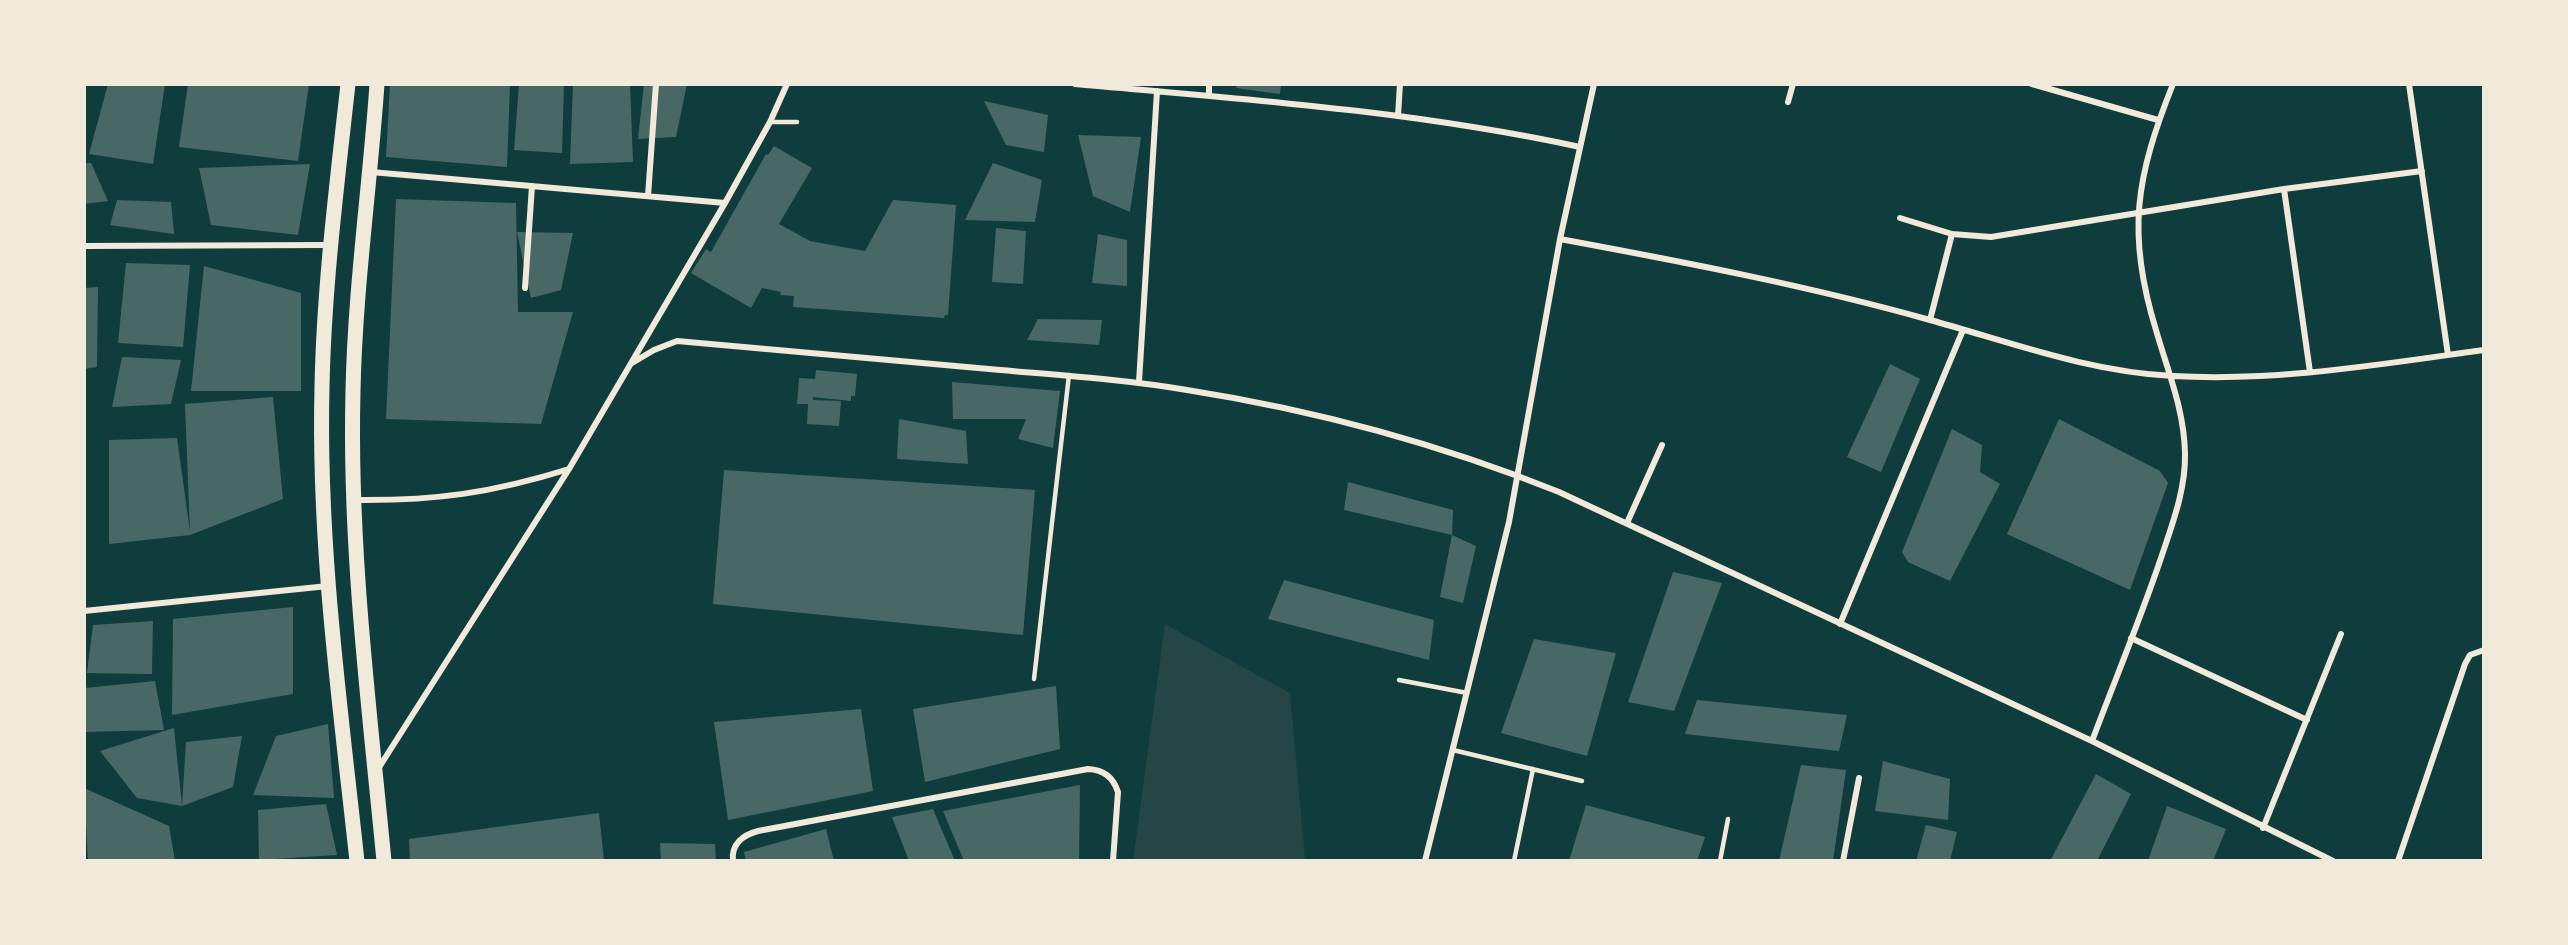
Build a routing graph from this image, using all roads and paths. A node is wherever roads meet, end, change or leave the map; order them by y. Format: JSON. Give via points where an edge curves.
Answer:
{"nodes":[{"id":1,"x":348,"y":84,"type":"edge"},
{"id":2,"x":377,"y":84,"type":"edge"},
{"id":3,"x":656,"y":84,"type":"edge"},
{"id":4,"x":787,"y":84,"type":"edge"},
{"id":5,"x":1075,"y":84,"type":"edge"},
{"id":6,"x":1209,"y":84,"type":"edge"},
{"id":7,"x":1400,"y":84,"type":"edge"},
{"id":8,"x":1594,"y":84,"type":"edge"},
{"id":9,"x":1793,"y":84,"type":"edge"},
{"id":10,"x":2032,"y":84,"type":"edge"},
{"id":11,"x":2173,"y":84,"type":"edge"},
{"id":12,"x":2409,"y":84,"type":"edge"},
{"id":13,"x":1157,"y":91,"type":"junction"},
{"id":14,"x":1209,"y":96,"type":"junction"},
{"id":15,"x":1788,"y":102,"type":"dead end"},
{"id":16,"x":1398,"y":116,"type":"junction"},
{"id":17,"x":2158,"y":120,"type":"junction"},
{"id":18,"x":770,"y":122,"type":"junction"},
{"id":19,"x":797,"y":122,"type":"dead end"},
{"id":20,"x":1580,"y":147,"type":"junction"},
{"id":21,"x":2422,"y":171,"type":"junction"},
{"id":22,"x":371,"y":172,"type":"junction"},
{"id":23,"x":532,"y":186,"type":"junction"},
{"id":24,"x":2284,"y":189,"type":"junction"},
{"id":25,"x":648,"y":196,"type":"junction"},
{"id":26,"x":725,"y":203,"type":"junction"},
{"id":27,"x":2138,"y":212,"type":"junction"},
{"id":28,"x":1900,"y":218,"type":"dead end"},
{"id":29,"x":1952,"y":234,"type":"junction"},
{"id":30,"x":1560,"y":239,"type":"junction"},
{"id":31,"x":332,"y":245,"type":"junction"},
{"id":32,"x":84,"y":246,"type":"edge"},
{"id":33,"x":525,"y":288,"type":"dead end"},
{"id":34,"x":1930,"y":320,"type":"junction"},
{"id":35,"x":1963,"y":330,"type":"junction"},
{"id":36,"x":2484,"y":350,"type":"edge"},
{"id":37,"x":2448,"y":355,"type":"junction"},
{"id":38,"x":632,"y":363,"type":"junction"},
{"id":39,"x":2310,"y":372,"type":"junction"},
{"id":40,"x":1069,"y":375,"type":"junction"},
{"id":41,"x":2172,"y":376,"type":"junction"},
{"id":42,"x":1139,"y":382,"type":"junction"},
{"id":43,"x":1662,"y":445,"type":"dead end"},
{"id":44,"x":569,"y":469,"type":"junction"},
{"id":45,"x":1518,"y":476,"type":"junction"},
{"id":46,"x":353,"y":500,"type":"junction"},
{"id":47,"x":1628,"y":523,"type":"junction"},
{"id":48,"x":328,"y":586,"type":"junction"},
{"id":49,"x":84,"y":611,"type":"edge"},
{"id":50,"x":1840,"y":624,"type":"junction"},
{"id":51,"x":2341,"y":634,"type":"dead end"},
{"id":52,"x":2131,"y":638,"type":"junction"},
{"id":53,"x":2484,"y":650,"type":"edge"},
{"id":54,"x":1034,"y":679,"type":"dead end"},
{"id":55,"x":1399,"y":680,"type":"dead end"},
{"id":56,"x":1468,"y":693,"type":"junction"},
{"id":57,"x":2307,"y":720,"type":"junction"},
{"id":58,"x":2092,"y":741,"type":"junction"},
{"id":59,"x":1453,"y":750,"type":"junction"},
{"id":60,"x":1533,"y":769,"type":"junction"},
{"id":61,"x":376,"y":772,"type":"junction"},
{"id":62,"x":1859,"y":778,"type":"dead end"},
{"id":63,"x":1582,"y":781,"type":"dead end"},
{"id":64,"x":1728,"y":819,"type":"dead end"},
{"id":65,"x":2263,"y":828,"type":"junction"},
{"id":66,"x":357,"y":861,"type":"edge"},
{"id":67,"x":384,"y":861,"type":"edge"},
{"id":68,"x":733,"y":861,"type":"edge"},
{"id":69,"x":1113,"y":861,"type":"edge"},
{"id":70,"x":1425,"y":861,"type":"edge"},
{"id":71,"x":1514,"y":861,"type":"edge"},
{"id":72,"x":1720,"y":861,"type":"edge"},
{"id":73,"x":1843,"y":861,"type":"edge"},
{"id":74,"x":2333,"y":861,"type":"edge"},
{"id":75,"x":2398,"y":861,"type":"edge"}],
"edges":[{"from":1,"to":31,"type":"main road"},
{"from":2,"to":22,"type":"main road"},
{"from":3,"to":25,"type":"street"},
{"from":4,"to":18,"type":"street"},
{"from":5,"to":13,"type":"street"},
{"from":6,"to":14,"type":"street"},
{"from":7,"to":16,"type":"street"},
{"from":8,"to":20,"type":"street"},
{"from":9,"to":15,"type":"street"},
{"from":10,"to":17,"type":"street"},
{"from":11,"to":17,"type":"street"},
{"from":12,"to":21,"type":"street"},
{"from":13,"to":14,"type":"street"},
{"from":13,"to":42,"type":"street"},
{"from":14,"to":16,"type":"street"},
{"from":16,"to":20,"type":"street","via":[[1469,125]]},
{"from":17,"to":27,"type":"street","via":[[2148,150]]},
{"from":18,"to":19,"type":"lane"},
{"from":18,"to":26,"type":"street"},
{"from":20,"to":30,"type":"street"},
{"from":21,"to":24,"type":"street"},
{"from":21,"to":37,"type":"street"},
{"from":22,"to":23,"type":"street"},
{"from":22,"to":46,"type":"main road","via":[[352,392]]},
{"from":23,"to":25,"type":"street"},
{"from":23,"to":33,"type":"street"},
{"from":24,"to":27,"type":"street"},
{"from":24,"to":39,"type":"street"},
{"from":25,"to":26,"type":"street"},
{"from":26,"to":38,"type":"street"},
{"from":27,"to":29,"type":"street","via":[[2010,235]]},
{"from":27,"to":41,"type":"street","via":[[2144,293]]},
{"from":28,"to":29,"type":"street"},
{"from":29,"to":34,"type":"street"},
{"from":30,"to":34,"type":"street","via":[[1709,268]]},
{"from":30,"to":45,"type":"street"},
{"from":31,"to":32,"type":"street"},
{"from":31,"to":48,"type":"main road","via":[[322,387]]},
{"from":34,"to":35,"type":"street"},
{"from":35,"to":41,"type":"street","via":[[2100,367]]},
{"from":35,"to":50,"type":"street"},
{"from":36,"to":37,"type":"street"},
{"from":37,"to":39,"type":"street"},
{"from":38,"to":40,"type":"street","via":[[676,341]]},
{"from":38,"to":44,"type":"street"},
{"from":39,"to":41,"type":"street"},
{"from":40,"to":42,"type":"street"},
{"from":40,"to":54,"type":"lane"},
{"from":41,"to":52,"type":"street","via":[[2182,415],[2186,455],[2181,495]]},
{"from":42,"to":45,"type":"street","via":[[1331,419]]},
{"from":43,"to":47,"type":"street"},
{"from":44,"to":46,"type":"street","via":[[463,496]]},
{"from":44,"to":61,"type":"street"},
{"from":45,"to":47,"type":"street"},
{"from":45,"to":56,"type":"street"},
{"from":46,"to":61,"type":"main road","via":[[362,644]]},
{"from":47,"to":50,"type":"street"},
{"from":48,"to":49,"type":"street"},
{"from":48,"to":66,"type":"main road"},
{"from":50,"to":58,"type":"street"},
{"from":51,"to":57,"type":"street"},
{"from":52,"to":57,"type":"street"},
{"from":52,"to":58,"type":"street"},
{"from":53,"to":75,"type":"street","via":[[2470,655],[2465,664]]},
{"from":55,"to":56,"type":"lane"},
{"from":56,"to":59,"type":"street"},
{"from":57,"to":65,"type":"street"},
{"from":58,"to":65,"type":"street"},
{"from":59,"to":60,"type":"lane"},
{"from":59,"to":70,"type":"street"},
{"from":60,"to":63,"type":"lane"},
{"from":60,"to":71,"type":"lane"},
{"from":61,"to":67,"type":"main road"},
{"from":62,"to":73,"type":"street"},
{"from":64,"to":72,"type":"lane"},
{"from":65,"to":74,"type":"street"},
{"from":68,"to":69,"type":"street","via":[[734,848],[750,833],[1088,769],[1104,772],[1118,792]]}]}
